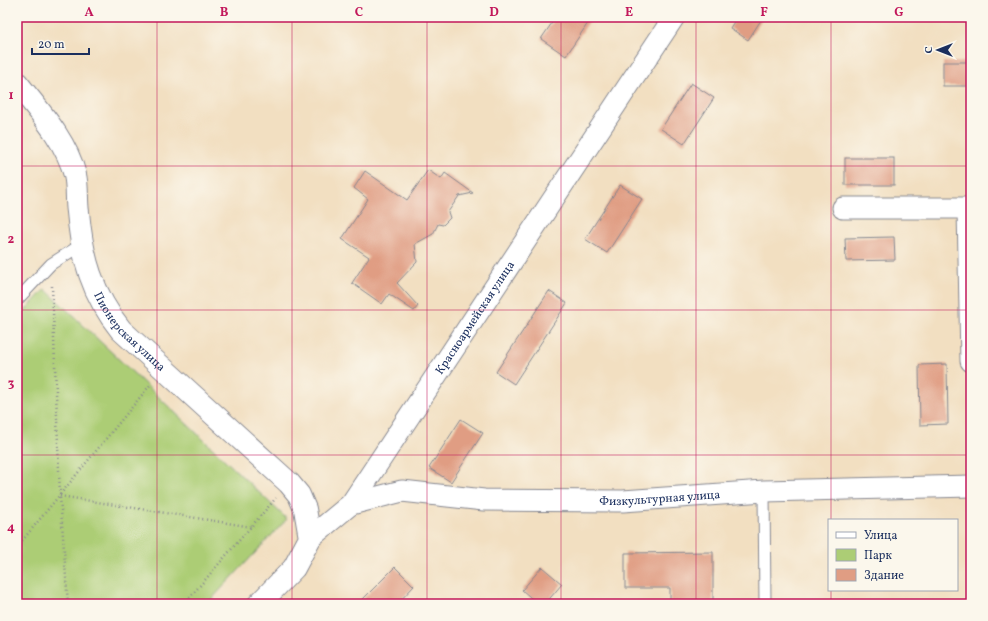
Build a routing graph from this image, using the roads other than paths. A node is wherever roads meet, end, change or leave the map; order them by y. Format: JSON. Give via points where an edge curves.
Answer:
{"nodes":[{"id":1,"x":674,"y":17,"type":"edge"},
{"id":2,"x":17,"y":83,"type":"edge"},
{"id":3,"x":843,"y":208,"type":"dead end"},
{"id":4,"x":969,"y":208,"type":"edge"},
{"id":5,"x":82,"y":245,"type":"junction"},
{"id":6,"x":17,"y":300,"type":"edge"},
{"id":7,"x":971,"y":361,"type":"edge"},
{"id":8,"x":971,"y":486,"type":"edge"},
{"id":9,"x":764,"y":491,"type":"junction"},
{"id":10,"x":351,"y":504,"type":"junction"},
{"id":11,"x":310,"y":538,"type":"junction"},
{"id":12,"x":259,"y":604,"type":"edge"},
{"id":13,"x":765,"y":604,"type":"edge"}],
"edges":[{"from":1,"to":10,"type":"street","name":"Красноармейская улица"},
{"from":2,"to":5,"type":"main road","name":"Пионерская улица","via":[[64,147],[76,176]]},
{"from":3,"to":4,"type":"street"},
{"from":4,"to":7,"type":"street"},
{"from":5,"to":6,"type":"lane","via":[[51,264]]},
{"from":5,"to":11,"type":"main road","name":"Пионерская улица","via":[[92,282],[108,315],[120,330],[162,369],[289,483],[299,495],[305,509]]},
{"from":8,"to":9,"type":"street","name":"Физкультурная улица"},
{"from":9,"to":10,"type":"street","name":"Физкультурная улица","via":[[623,501],[484,500],[402,491]]},
{"from":9,"to":13,"type":"lane"},
{"from":10,"to":11,"type":"street","name":"Красноармейская улица"},
{"from":11,"to":12,"type":"main road","name":"Красноармейская улица","via":[[294,568]]}]}
